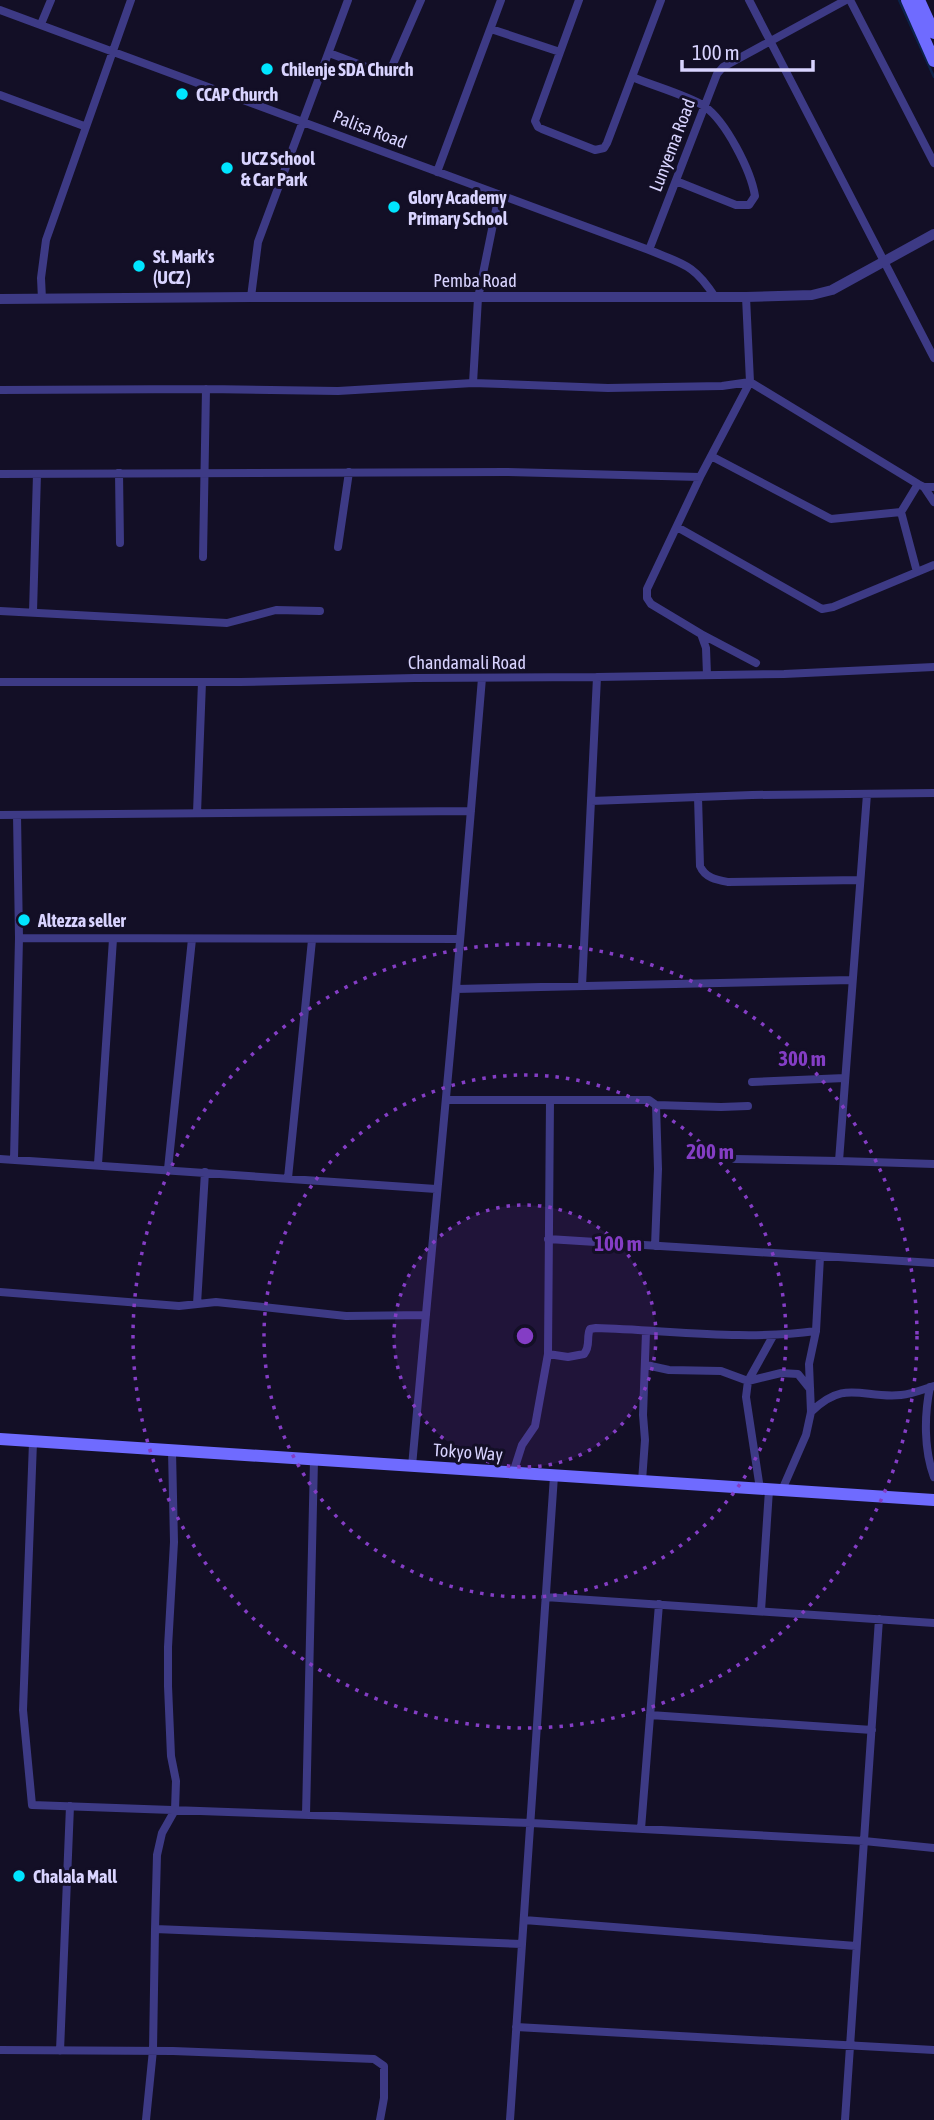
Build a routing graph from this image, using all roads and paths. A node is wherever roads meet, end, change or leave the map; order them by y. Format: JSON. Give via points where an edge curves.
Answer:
{"nodes":[{"id":1,"x":51,"y":0,"type":"edge"},
{"id":2,"x":131,"y":0,"type":"edge"},
{"id":3,"x":348,"y":0,"type":"edge"},
{"id":4,"x":421,"y":0,"type":"edge"},
{"id":5,"x":501,"y":0,"type":"edge"},
{"id":6,"x":579,"y":0,"type":"edge"},
{"id":7,"x":661,"y":0,"type":"edge"},
{"id":8,"x":749,"y":0,"type":"edge"},
{"id":9,"x":848,"y":0,"type":"edge"},
{"id":10,"x":907,"y":0,"type":"edge"},
{"id":11,"x":919,"y":0,"type":"edge"},
{"id":12,"x":0,"y":10,"type":"edge"},
{"id":13,"x":41,"y":24,"type":"junction"},
{"id":14,"x":491,"y":29,"type":"junction"},
{"id":15,"x":934,"y":33,"type":"edge"},
{"id":16,"x":771,"y":43,"type":"junction"},
{"id":17,"x":112,"y":51,"type":"junction"},
{"id":18,"x":560,"y":52,"type":"junction"},
{"id":19,"x":329,"y":53,"type":"junction"},
{"id":20,"x":934,"y":61,"type":"edge"},
{"id":21,"x":632,"y":77,"type":"junction"},
{"id":22,"x":0,"y":94,"type":"edge"},
{"id":23,"x":704,"y":106,"type":"junction"},
{"id":24,"x":303,"y":121,"type":"junction"},
{"id":25,"x":84,"y":126,"type":"junction"},
{"id":26,"x":934,"y":163,"type":"edge"},
{"id":27,"x":438,"y":172,"type":"junction"},
{"id":28,"x":676,"y":181,"type":"junction"},
{"id":29,"x":499,"y":195,"type":"junction"},
{"id":30,"x":934,"y":234,"type":"edge"},
{"id":31,"x":649,"y":250,"type":"junction"},
{"id":32,"x":884,"y":263,"type":"junction"},
{"id":33,"x":251,"y":297,"type":"junction"},
{"id":34,"x":715,"y":297,"type":"junction"},
{"id":35,"x":478,"y":298,"type":"junction"},
{"id":36,"x":746,"y":298,"type":"junction"},
{"id":37,"x":0,"y":299,"type":"edge"},
{"id":38,"x":42,"y":299,"type":"junction"},
{"id":39,"x":934,"y":358,"type":"edge"},
{"id":40,"x":750,"y":382,"type":"junction"},
{"id":41,"x":473,"y":383,"type":"junction"},
{"id":42,"x":206,"y":389,"type":"junction"},
{"id":43,"x":0,"y":390,"type":"edge"},
{"id":44,"x":711,"y":456,"type":"junction"},
{"id":45,"x":119,"y":472,"type":"junction"},
{"id":46,"x":205,"y":472,"type":"junction"},
{"id":47,"x":349,"y":472,"type":"junction"},
{"id":48,"x":0,"y":474,"type":"edge"},
{"id":49,"x":37,"y":474,"type":"junction"},
{"id":50,"x":700,"y":477,"type":"junction"},
{"id":51,"x":925,"y":486,"type":"edge"},
{"id":52,"x":934,"y":502,"type":"edge"},
{"id":53,"x":901,"y":512,"type":"junction"},
{"id":54,"x":677,"y":527,"type":"junction"},
{"id":55,"x":120,"y":543,"type":"dead end"},
{"id":56,"x":338,"y":547,"type":"dead end"},
{"id":57,"x":203,"y":557,"type":"dead end"},
{"id":58,"x":934,"y":565,"type":"edge"},
{"id":59,"x":917,"y":572,"type":"junction"},
{"id":60,"x":0,"y":611,"type":"edge"},
{"id":61,"x":320,"y":611,"type":"dead end"},
{"id":62,"x":33,"y":612,"type":"junction"},
{"id":63,"x":701,"y":634,"type":"junction"},
{"id":64,"x":756,"y":663,"type":"dead end"},
{"id":65,"x":934,"y":667,"type":"edge"},
{"id":66,"x":707,"y":675,"type":"junction"},
{"id":67,"x":597,"y":677,"type":"junction"},
{"id":68,"x":482,"y":678,"type":"junction"},
{"id":69,"x":0,"y":682,"type":"edge"},
{"id":70,"x":202,"y":682,"type":"junction"},
{"id":71,"x":934,"y":793,"type":"edge"},
{"id":72,"x":867,"y":794,"type":"junction"},
{"id":73,"x":698,"y":797,"type":"junction"},
{"id":74,"x":591,"y":801,"type":"junction"},
{"id":75,"x":471,"y":811,"type":"junction"},
{"id":76,"x":197,"y":813,"type":"junction"},
{"id":77,"x":18,"y":815,"type":"junction"},
{"id":78,"x":0,"y":816,"type":"edge"},
{"id":79,"x":860,"y":880,"type":"junction"},
{"id":80,"x":19,"y":938,"type":"junction"},
{"id":81,"x":113,"y":939,"type":"junction"},
{"id":82,"x":192,"y":939,"type":"junction"},
{"id":83,"x":460,"y":939,"type":"junction"},
{"id":84,"x":312,"y":940,"type":"junction"},
{"id":85,"x":852,"y":980,"type":"junction"},
{"id":86,"x":582,"y":986,"type":"junction"},
{"id":87,"x":456,"y":989,"type":"junction"},
{"id":88,"x":845,"y":1078,"type":"junction"},
{"id":89,"x":752,"y":1082,"type":"dead end"},
{"id":90,"x":446,"y":1100,"type":"junction"},
{"id":91,"x":550,"y":1100,"type":"junction"},
{"id":92,"x":656,"y":1105,"type":"junction"},
{"id":93,"x":748,"y":1105,"type":"dead end"},
{"id":94,"x":0,"y":1159,"type":"edge"},
{"id":95,"x":14,"y":1159,"type":"junction"},
{"id":96,"x":735,"y":1159,"type":"dead end"},
{"id":97,"x":839,"y":1161,"type":"junction"},
{"id":98,"x":98,"y":1164,"type":"junction"},
{"id":99,"x":934,"y":1164,"type":"edge"},
{"id":100,"x":168,"y":1169,"type":"junction"},
{"id":101,"x":205,"y":1172,"type":"junction"},
{"id":102,"x":288,"y":1178,"type":"junction"},
{"id":103,"x":436,"y":1189,"type":"junction"},
{"id":104,"x":548,"y":1239,"type":"junction"},
{"id":105,"x":655,"y":1246,"type":"junction"},
{"id":106,"x":820,"y":1257,"type":"junction"},
{"id":107,"x":934,"y":1263,"type":"edge"},
{"id":108,"x":0,"y":1292,"type":"edge"},
{"id":109,"x":197,"y":1304,"type":"junction"},
{"id":110,"x":426,"y":1315,"type":"junction"},
{"id":111,"x":816,"y":1331,"type":"junction"},
{"id":112,"x":646,"y":1332,"type":"junction"},
{"id":113,"x":773,"y":1336,"type":"junction"},
{"id":114,"x":548,"y":1354,"type":"junction"},
{"id":115,"x":646,"y":1365,"type":"junction"},
{"id":116,"x":748,"y":1381,"type":"junction"},
{"id":117,"x":932,"y":1387,"type":"edge"},
{"id":118,"x":811,"y":1392,"type":"junction"},
{"id":119,"x":811,"y":1412,"type":"junction"},
{"id":120,"x":0,"y":1439,"type":"edge"},
{"id":121,"x":33,"y":1441,"type":"junction"},
{"id":122,"x":172,"y":1451,"type":"junction"},
{"id":123,"x":314,"y":1460,"type":"junction"},
{"id":124,"x":412,"y":1466,"type":"junction"},
{"id":125,"x":513,"y":1473,"type":"junction"},
{"id":126,"x":554,"y":1476,"type":"junction"},
{"id":127,"x":934,"y":1477,"type":"edge"},
{"id":128,"x":642,"y":1481,"type":"junction"},
{"id":129,"x":770,"y":1490,"type":"junction"},
{"id":130,"x":934,"y":1500,"type":"edge"},
{"id":131,"x":545,"y":1597,"type":"junction"},
{"id":132,"x":659,"y":1604,"type":"junction"},
{"id":133,"x":761,"y":1611,"type":"junction"},
{"id":134,"x":879,"y":1619,"type":"junction"},
{"id":135,"x":934,"y":1623,"type":"edge"},
{"id":136,"x":650,"y":1715,"type":"junction"},
{"id":137,"x":872,"y":1730,"type":"junction"},
{"id":138,"x":69,"y":1807,"type":"junction"},
{"id":139,"x":175,"y":1810,"type":"junction"},
{"id":140,"x":306,"y":1815,"type":"junction"},
{"id":141,"x":531,"y":1823,"type":"junction"},
{"id":142,"x":641,"y":1829,"type":"junction"},
{"id":143,"x":864,"y":1842,"type":"junction"},
{"id":144,"x":934,"y":1848,"type":"edge"},
{"id":145,"x":524,"y":1920,"type":"junction"},
{"id":146,"x":155,"y":1929,"type":"junction"},
{"id":147,"x":522,"y":1944,"type":"junction"},
{"id":148,"x":856,"y":1946,"type":"junction"},
{"id":149,"x":516,"y":2027,"type":"junction"},
{"id":150,"x":851,"y":2047,"type":"junction"},
{"id":151,"x":0,"y":2050,"type":"edge"},
{"id":152,"x":153,"y":2050,"type":"junction"},
{"id":153,"x":934,"y":2050,"type":"edge"},
{"id":154,"x":60,"y":2051,"type":"junction"},
{"id":155,"x":146,"y":2120,"type":"edge"},
{"id":156,"x":380,"y":2120,"type":"edge"},
{"id":157,"x":510,"y":2120,"type":"edge"},
{"id":158,"x":845,"y":2120,"type":"edge"}],
"edges":[{"from":1,"to":13,"type":"street"},
{"from":2,"to":17,"type":"street"},
{"from":3,"to":19,"type":"street"},
{"from":4,"to":19,"type":"street","via":[[390,72]]},
{"from":5,"to":14,"type":"street"},
{"from":6,"to":18,"type":"street"},
{"from":7,"to":21,"type":"street"},
{"from":8,"to":16,"type":"street"},
{"from":9,"to":16,"type":"street","name":"Lunyema Road"},
{"from":9,"to":26,"type":"street"},
{"from":10,"to":20,"type":"main road"},
{"from":11,"to":15,"type":"main road"},
{"from":12,"to":13,"type":"street","name":"Palisa Road"},
{"from":13,"to":17,"type":"street","name":"Palisa Road"},
{"from":14,"to":18,"type":"street"},
{"from":14,"to":27,"type":"street"},
{"from":16,"to":23,"type":"street","name":"Lunyema Road","via":[[720,71]]},
{"from":16,"to":32,"type":"street"},
{"from":17,"to":24,"type":"street","name":"Palisa Road"},
{"from":17,"to":25,"type":"street"},
{"from":18,"to":21,"type":"street","via":[[536,125],[592,149],[604,148],[607,143]]},
{"from":19,"to":24,"type":"street"},
{"from":21,"to":23,"type":"street"},
{"from":22,"to":25,"type":"street"},
{"from":23,"to":28,"type":"street","name":"Lunyema Road"},
{"from":23,"to":28,"type":"street","via":[[729,135],[755,196],[749,205],[736,205]]},
{"from":24,"to":27,"type":"street","name":"Palisa Road"},
{"from":24,"to":33,"type":"street","via":[[258,242]]},
{"from":25,"to":38,"type":"street","via":[[46,240]]},
{"from":27,"to":29,"type":"street","name":"Palisa Road"},
{"from":28,"to":31,"type":"street","name":"Lunyema Road"},
{"from":29,"to":31,"type":"street","name":"Palisa Road"},
{"from":29,"to":35,"type":"street"},
{"from":30,"to":32,"type":"street","name":"Pemba Road"},
{"from":31,"to":34,"type":"street","name":"Palisa Road","via":[[692,268]]},
{"from":32,"to":36,"type":"street","name":"Pemba Road","via":[[821,293]]},
{"from":32,"to":39,"type":"street"},
{"from":33,"to":35,"type":"street","name":"Pemba Road"},
{"from":33,"to":38,"type":"street","name":"Pemba Road"},
{"from":34,"to":35,"type":"street","name":"Pemba Road"},
{"from":34,"to":36,"type":"street","name":"Pemba Road"},
{"from":35,"to":41,"type":"street"},
{"from":36,"to":40,"type":"street"},
{"from":37,"to":38,"type":"street","name":"Pemba Road"},
{"from":40,"to":41,"type":"street","via":[[608,388]]},
{"from":40,"to":44,"type":"street"},
{"from":40,"to":51,"type":"street"},
{"from":41,"to":42,"type":"street","via":[[338,391]]},
{"from":42,"to":43,"type":"street"},
{"from":42,"to":46,"type":"street"},
{"from":44,"to":50,"type":"street"},
{"from":44,"to":53,"type":"street","via":[[831,519]]},
{"from":45,"to":46,"type":"street"},
{"from":45,"to":49,"type":"street"},
{"from":45,"to":55,"type":"street"},
{"from":46,"to":47,"type":"street"},
{"from":46,"to":57,"type":"street"},
{"from":47,"to":50,"type":"street"},
{"from":47,"to":56,"type":"street"},
{"from":48,"to":49,"type":"street"},
{"from":49,"to":62,"type":"street"},
{"from":50,"to":54,"type":"street"},
{"from":51,"to":52,"type":"street"},
{"from":51,"to":53,"type":"street"},
{"from":53,"to":59,"type":"street"},
{"from":54,"to":59,"type":"street","via":[[822,609]]},
{"from":54,"to":63,"type":"street","via":[[647,589],[647,598]]},
{"from":58,"to":59,"type":"street"},
{"from":60,"to":62,"type":"street"},
{"from":61,"to":62,"type":"street","via":[[276,610],[227,623]]},
{"from":63,"to":64,"type":"street"},
{"from":63,"to":66,"type":"street"},
{"from":65,"to":66,"type":"street","name":"Chandamali Road"},
{"from":66,"to":67,"type":"street","name":"Chandamali Road"},
{"from":67,"to":68,"type":"street","name":"Chandamali Road"},
{"from":67,"to":74,"type":"street"},
{"from":68,"to":70,"type":"street","name":"Chandamali Road"},
{"from":68,"to":75,"type":"street"},
{"from":69,"to":70,"type":"street","name":"Chandamali Road"},
{"from":70,"to":76,"type":"street"},
{"from":71,"to":72,"type":"street"},
{"from":72,"to":73,"type":"street"},
{"from":72,"to":79,"type":"street"},
{"from":73,"to":74,"type":"street"},
{"from":73,"to":79,"type":"street","via":[[700,866],[711,877],[728,882]]},
{"from":74,"to":86,"type":"street"},
{"from":75,"to":76,"type":"street"},
{"from":75,"to":83,"type":"street"},
{"from":76,"to":77,"type":"street"},
{"from":77,"to":78,"type":"street"},
{"from":77,"to":80,"type":"street"},
{"from":79,"to":85,"type":"street"},
{"from":80,"to":81,"type":"street"},
{"from":80,"to":95,"type":"street"},
{"from":81,"to":82,"type":"street"},
{"from":81,"to":98,"type":"street"},
{"from":82,"to":84,"type":"street"},
{"from":82,"to":100,"type":"street"},
{"from":83,"to":84,"type":"street"},
{"from":83,"to":87,"type":"street"},
{"from":84,"to":102,"type":"street"},
{"from":85,"to":86,"type":"street"},
{"from":85,"to":88,"type":"street"},
{"from":86,"to":87,"type":"street"},
{"from":87,"to":90,"type":"street"},
{"from":88,"to":89,"type":"street"},
{"from":88,"to":97,"type":"street"},
{"from":90,"to":91,"type":"street"},
{"from":90,"to":103,"type":"street"},
{"from":91,"to":92,"type":"street","via":[[649,1100]]},
{"from":91,"to":104,"type":"street"},
{"from":92,"to":93,"type":"street"},
{"from":92,"to":105,"type":"street"},
{"from":94,"to":95,"type":"street"},
{"from":95,"to":98,"type":"street"},
{"from":96,"to":97,"type":"street"},
{"from":97,"to":99,"type":"street"},
{"from":98,"to":100,"type":"street"},
{"from":100,"to":101,"type":"street"},
{"from":101,"to":102,"type":"street"},
{"from":101,"to":109,"type":"street"},
{"from":102,"to":103,"type":"street"},
{"from":103,"to":110,"type":"street"},
{"from":104,"to":105,"type":"street"},
{"from":104,"to":114,"type":"street"},
{"from":105,"to":106,"type":"street"},
{"from":106,"to":107,"type":"street"},
{"from":106,"to":111,"type":"street"},
{"from":108,"to":109,"type":"street"},
{"from":109,"to":110,"type":"street","via":[[216,1302],[346,1316]]},
{"from":110,"to":124,"type":"street"},
{"from":111,"to":113,"type":"street"},
{"from":111,"to":118,"type":"street"},
{"from":112,"to":113,"type":"street"},
{"from":112,"to":114,"type":"street","via":[[590,1329],[584,1354]]},
{"from":112,"to":115,"type":"street"},
{"from":113,"to":116,"type":"street"},
{"from":114,"to":125,"type":"street","via":[[535,1426],[522,1445]]},
{"from":115,"to":116,"type":"street","via":[[721,1371]]},
{"from":115,"to":128,"type":"street"},
{"from":116,"to":118,"type":"street","via":[[798,1374]]},
{"from":116,"to":129,"type":"street","via":[[749,1426]]},
{"from":117,"to":119,"type":"street","via":[[902,1395],[845,1391]]},
{"from":117,"to":127,"type":"street","via":[[927,1460]]},
{"from":118,"to":119,"type":"street"},
{"from":119,"to":129,"type":"street","via":[[806,1435]]},
{"from":120,"to":121,"type":"main road","name":"Tokyo Way"},
{"from":121,"to":122,"type":"main road","name":"Tokyo Way"},
{"from":121,"to":138,"type":"street","via":[[23,1710],[32,1805]]},
{"from":122,"to":123,"type":"main road","name":"Tokyo Way"},
{"from":122,"to":139,"type":"street","via":[[174,1542],[168,1673]]},
{"from":123,"to":124,"type":"main road","name":"Tokyo Way"},
{"from":123,"to":140,"type":"street"},
{"from":124,"to":125,"type":"main road","name":"Tokyo Way"},
{"from":125,"to":126,"type":"main road","name":"Tokyo Way"},
{"from":126,"to":128,"type":"main road","name":"Tokyo Way"},
{"from":126,"to":131,"type":"street"},
{"from":128,"to":129,"type":"main road","name":"Tokyo Way"},
{"from":129,"to":130,"type":"main road","name":"Tokyo Way"},
{"from":129,"to":133,"type":"street"},
{"from":131,"to":132,"type":"street"},
{"from":131,"to":141,"type":"street"},
{"from":132,"to":133,"type":"street"},
{"from":132,"to":136,"type":"street"},
{"from":133,"to":134,"type":"street"},
{"from":134,"to":135,"type":"street"},
{"from":134,"to":137,"type":"street"},
{"from":136,"to":137,"type":"street"},
{"from":136,"to":142,"type":"street"},
{"from":137,"to":143,"type":"street"},
{"from":138,"to":139,"type":"street"},
{"from":138,"to":154,"type":"street"},
{"from":139,"to":140,"type":"street"},
{"from":139,"to":146,"type":"street","via":[[162,1833],[157,1855]]},
{"from":140,"to":141,"type":"street"},
{"from":141,"to":142,"type":"street"},
{"from":141,"to":145,"type":"street"},
{"from":142,"to":143,"type":"street"},
{"from":143,"to":144,"type":"street"},
{"from":143,"to":148,"type":"street"},
{"from":145,"to":147,"type":"street"},
{"from":145,"to":148,"type":"street"},
{"from":146,"to":147,"type":"street"},
{"from":146,"to":152,"type":"street"},
{"from":147,"to":149,"type":"street"},
{"from":148,"to":150,"type":"street"},
{"from":149,"to":150,"type":"street"},
{"from":149,"to":157,"type":"street"},
{"from":150,"to":153,"type":"street"},
{"from":150,"to":158,"type":"street"},
{"from":151,"to":154,"type":"street"},
{"from":152,"to":154,"type":"street"},
{"from":152,"to":155,"type":"street"},
{"from":152,"to":156,"type":"street","via":[[374,2059],[384,2066]]}]}
